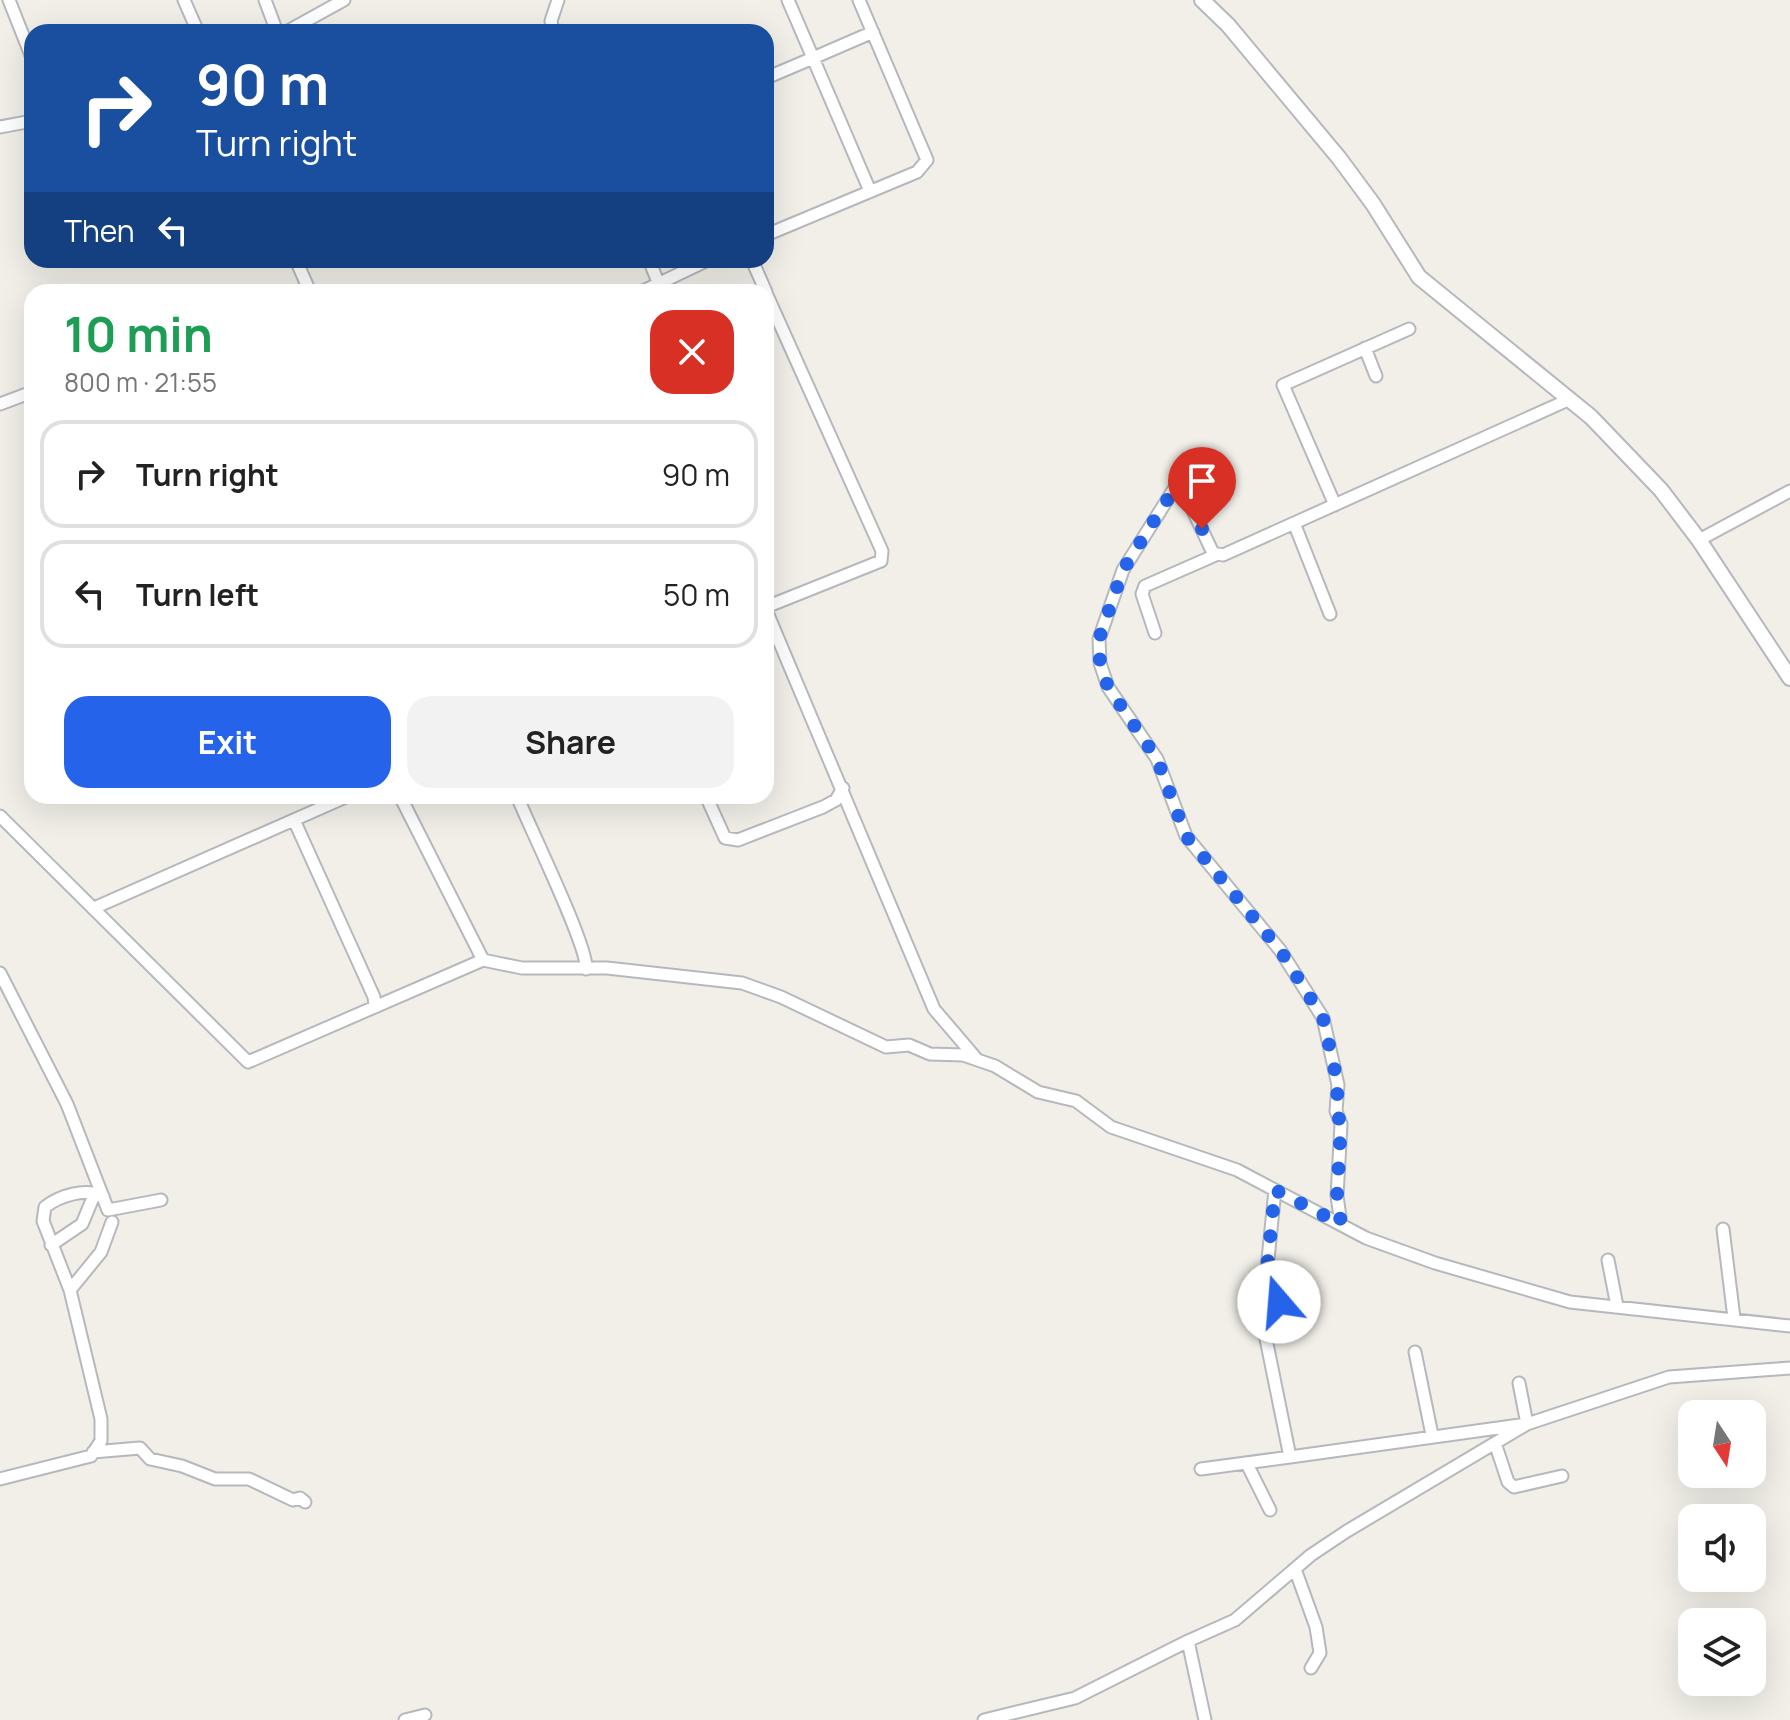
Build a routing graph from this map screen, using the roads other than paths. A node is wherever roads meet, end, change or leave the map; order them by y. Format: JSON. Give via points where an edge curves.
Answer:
{"nodes":[{"id":1,"x":184,"y":0,"type":"edge"},
{"id":2,"x":265,"y":0,"type":"edge"},
{"id":3,"x":344,"y":0,"type":"edge"},
{"id":4,"x":558,"y":0,"type":"edge"},
{"id":5,"x":788,"y":0,"type":"edge"},
{"id":6,"x":859,"y":0,"type":"edge"},
{"id":7,"x":1202,"y":0,"type":"edge"},
{"id":8,"x":12,"y":5,"type":"edge"},
{"id":9,"x":0,"y":14,"type":"edge"},
{"id":10,"x":194,"y":24,"type":"edge"},
{"id":11,"x":274,"y":24,"type":"edge"},
{"id":12,"x":300,"y":24,"type":"edge"},
{"id":13,"x":552,"y":24,"type":"edge"},
{"id":14,"x":873,"y":32,"type":"junction"},
{"id":15,"x":24,"y":37,"type":"edge"},
{"id":16,"x":813,"y":58,"type":"junction"},
{"id":17,"x":774,"y":75,"type":"edge"},
{"id":18,"x":24,"y":122,"type":"edge"},
{"id":19,"x":0,"y":127,"type":"edge"},
{"id":20,"x":870,"y":191,"type":"junction"},
{"id":21,"x":774,"y":232,"type":"edge"},
{"id":22,"x":652,"y":268,"type":"edge"},
{"id":23,"x":690,"y":268,"type":"edge"},
{"id":24,"x":658,"y":282,"type":"junction"},
{"id":25,"x":655,"y":284,"type":"edge"},
{"id":26,"x":774,"y":310,"type":"edge"},
{"id":27,"x":1409,"y":329,"type":"dead end"},
{"id":28,"x":1365,"y":348,"type":"junction"},
{"id":29,"x":1376,"y":376,"type":"dead end"},
{"id":30,"x":24,"y":395,"type":"edge"},
{"id":31,"x":1568,"y":400,"type":"junction"},
{"id":32,"x":0,"y":404,"type":"edge"},
{"id":33,"x":1790,"y":491,"type":"edge"},
{"id":34,"x":1335,"y":505,"type":"junction"},
{"id":35,"x":1294,"y":523,"type":"junction"},
{"id":36,"x":1699,"y":540,"type":"junction"},
{"id":37,"x":1218,"y":554,"type":"junction"},
{"id":38,"x":774,"y":605,"type":"edge"},
{"id":39,"x":1330,"y":614,"type":"dead end"},
{"id":40,"x":774,"y":627,"type":"edge"},
{"id":41,"x":1155,"y":633,"type":"dead end"},
{"id":42,"x":1790,"y":678,"type":"edge"},
{"id":43,"x":843,"y":788,"type":"junction"},
{"id":44,"x":330,"y":804,"type":"edge"},
{"id":45,"x":404,"y":804,"type":"edge"},
{"id":46,"x":521,"y":804,"type":"edge"},
{"id":47,"x":710,"y":804,"type":"edge"},
{"id":48,"x":0,"y":816,"type":"edge"},
{"id":49,"x":294,"y":820,"type":"junction"},
{"id":50,"x":94,"y":908,"type":"junction"},
{"id":51,"x":483,"y":960,"type":"junction"},
{"id":52,"x":586,"y":969,"type":"junction"},
{"id":53,"x":0,"y":973,"type":"edge"},
{"id":54,"x":375,"y":1007,"type":"junction"},
{"id":55,"x":978,"y":1061,"type":"junction"},
{"id":56,"x":1275,"y":1190,"type":"junction"},
{"id":57,"x":99,"y":1194,"type":"junction"},
{"id":58,"x":161,"y":1200,"type":"dead end"},
{"id":59,"x":112,"y":1222,"type":"dead end"},
{"id":60,"x":1341,"y":1224,"type":"junction"},
{"id":61,"x":1723,"y":1229,"type":"dead end"},
{"id":62,"x":51,"y":1245,"type":"junction"},
{"id":63,"x":1608,"y":1260,"type":"dead end"},
{"id":64,"x":70,"y":1290,"type":"junction"},
{"id":65,"x":1617,"y":1306,"type":"junction"},
{"id":66,"x":1734,"y":1318,"type":"junction"},
{"id":67,"x":1790,"y":1326,"type":"edge"},
{"id":68,"x":1415,"y":1352,"type":"dead end"},
{"id":69,"x":1790,"y":1368,"type":"edge"},
{"id":70,"x":1519,"y":1383,"type":"dead end"},
{"id":71,"x":1527,"y":1424,"type":"junction"},
{"id":72,"x":1432,"y":1435,"type":"junction"},
{"id":73,"x":1495,"y":1443,"type":"junction"},
{"id":74,"x":93,"y":1452,"type":"junction"},
{"id":75,"x":1290,"y":1457,"type":"junction"},
{"id":76,"x":1247,"y":1464,"type":"junction"},
{"id":77,"x":1201,"y":1469,"type":"dead end"},
{"id":78,"x":1562,"y":1476,"type":"dead end"},
{"id":79,"x":0,"y":1479,"type":"edge"},
{"id":80,"x":305,"y":1502,"type":"dead end"},
{"id":81,"x":1270,"y":1510,"type":"dead end"},
{"id":82,"x":1295,"y":1569,"type":"junction"},
{"id":83,"x":1188,"y":1641,"type":"junction"},
{"id":84,"x":1311,"y":1668,"type":"dead end"},
{"id":85,"x":425,"y":1715,"type":"dead end"},
{"id":86,"x":405,"y":1720,"type":"edge"},
{"id":87,"x":984,"y":1720,"type":"edge"},
{"id":88,"x":1205,"y":1720,"type":"edge"}],
"edges":[{"from":1,"to":10,"type":"street"},
{"from":2,"to":11,"type":"street"},
{"from":3,"to":12,"type":"street"},
{"from":4,"to":13,"type":"street"},
{"from":5,"to":16,"type":"street"},
{"from":6,"to":14,"type":"street"},
{"from":7,"to":31,"type":"street","via":[[1339,158],[1419,277]]},
{"from":8,"to":9,"type":"street"},
{"from":8,"to":15,"type":"street"},
{"from":14,"to":16,"type":"street"},
{"from":14,"to":20,"type":"street","via":[[927,160],[917,172]]},
{"from":16,"to":17,"type":"street"},
{"from":16,"to":20,"type":"street"},
{"from":18,"to":19,"type":"street"},
{"from":20,"to":21,"type":"street"},
{"from":22,"to":24,"type":"street"},
{"from":23,"to":24,"type":"street"},
{"from":24,"to":25,"type":"street"},
{"from":26,"to":38,"type":"street","via":[[882,551],[881,561]]},
{"from":27,"to":28,"type":"street"},
{"from":28,"to":29,"type":"street"},
{"from":28,"to":34,"type":"street","via":[[1283,385]]},
{"from":30,"to":32,"type":"street"},
{"from":31,"to":34,"type":"street"},
{"from":31,"to":36,"type":"street","via":[[1661,490]]},
{"from":33,"to":36,"type":"street"},
{"from":34,"to":35,"type":"street"},
{"from":35,"to":37,"type":"street"},
{"from":35,"to":39,"type":"street"},
{"from":36,"to":42,"type":"street"},
{"from":37,"to":41,"type":"street","via":[[1145,586],[1142,594]]},
{"from":37,"to":60,"type":"street","via":[[1179,481],[1123,570],[1099,639],[1100,663],[1108,687],[1157,759],[1186,836],[1280,950],[1323,1018],[1338,1085]]},
{"from":40,"to":43,"type":"street"},
{"from":43,"to":47,"type":"street","via":[[823,807],[738,840],[725,838]]},
{"from":43,"to":55,"type":"street","via":[[934,1009]]},
{"from":44,"to":49,"type":"street"},
{"from":45,"to":51,"type":"street"},
{"from":46,"to":52,"type":"street","via":[[577,932]]},
{"from":48,"to":50,"type":"street"},
{"from":49,"to":50,"type":"street"},
{"from":49,"to":54,"type":"street"},
{"from":50,"to":54,"type":"street","via":[[248,1062]]},
{"from":51,"to":52,"type":"street","via":[[522,968]]},
{"from":51,"to":54,"type":"street"},
{"from":52,"to":55,"type":"street","via":[[742,983],[886,1047],[909,1045],[930,1054]]},
{"from":53,"to":57,"type":"street","via":[[67,1104]]},
{"from":55,"to":56,"type":"street","via":[[1038,1092],[1076,1101],[1111,1127],[1205,1157]]},
{"from":56,"to":60,"type":"street"},
{"from":56,"to":75,"type":"street","via":[[1267,1280],[1279,1302],[1262,1319]]},
{"from":57,"to":58,"type":"street","via":[[108,1210]]},
{"from":57,"to":62,"type":"street","via":[[82,1224]]},
{"from":57,"to":62,"type":"street","via":[[54,1199],[45,1207],[43,1221]]},
{"from":59,"to":64,"type":"street","via":[[101,1252]]},
{"from":60,"to":65,"type":"street","via":[[1435,1263],[1536,1294]]},
{"from":61,"to":66,"type":"street"},
{"from":62,"to":64,"type":"street"},
{"from":63,"to":65,"type":"street"},
{"from":64,"to":74,"type":"street","via":[[101,1419],[101,1441]]},
{"from":65,"to":66,"type":"street"},
{"from":66,"to":67,"type":"street"},
{"from":68,"to":72,"type":"street"},
{"from":69,"to":71,"type":"street","via":[[1669,1377]]},
{"from":70,"to":71,"type":"street"},
{"from":71,"to":72,"type":"street"},
{"from":71,"to":73,"type":"street"},
{"from":72,"to":75,"type":"street"},
{"from":73,"to":78,"type":"street","via":[[1514,1487]]},
{"from":73,"to":82,"type":"street","via":[[1347,1531]]},
{"from":74,"to":79,"type":"street"},
{"from":74,"to":80,"type":"street","via":[[140,1448],[150,1459],[215,1479],[249,1479]]},
{"from":75,"to":76,"type":"street"},
{"from":76,"to":77,"type":"street"},
{"from":76,"to":81,"type":"street"},
{"from":82,"to":83,"type":"street","via":[[1235,1620]]},
{"from":82,"to":84,"type":"street","via":[[1316,1627],[1320,1653]]},
{"from":83,"to":87,"type":"street","via":[[1075,1698]]},
{"from":83,"to":88,"type":"street"},
{"from":85,"to":86,"type":"street"}]}
